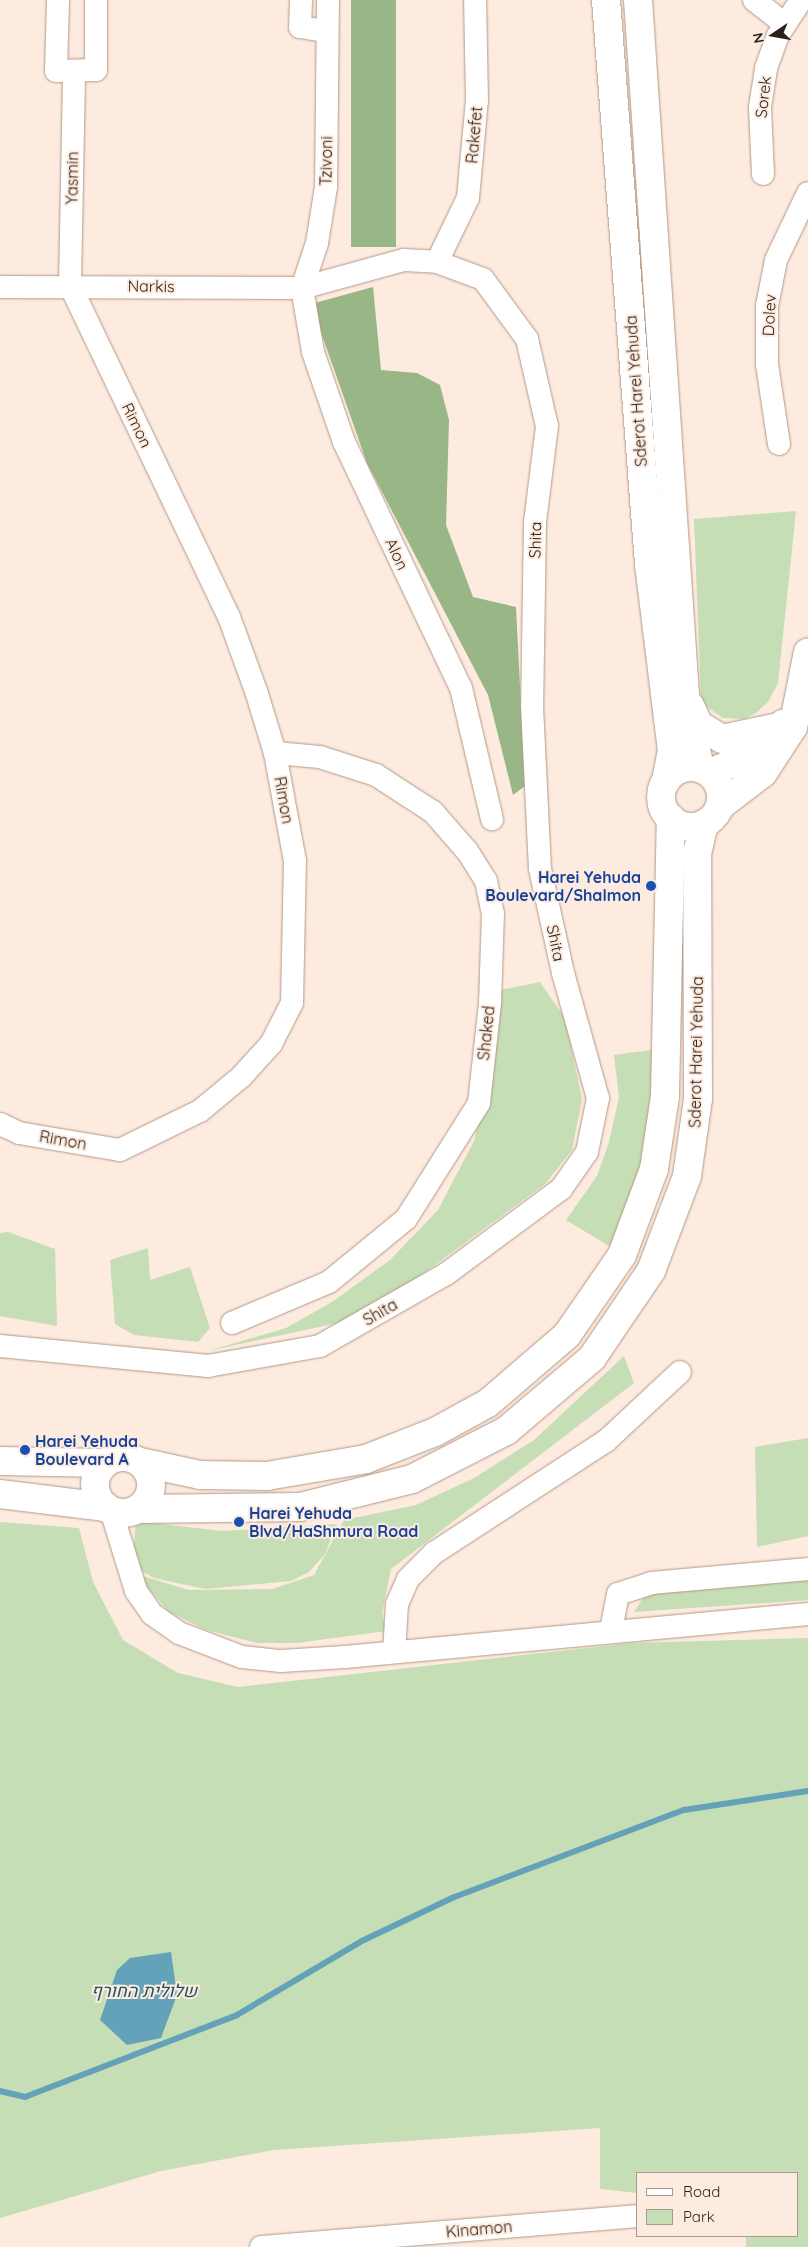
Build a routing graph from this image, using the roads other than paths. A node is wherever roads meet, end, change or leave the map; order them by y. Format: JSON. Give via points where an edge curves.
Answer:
{"nodes":[{"id":1,"x":58,"y":0,"type":"edge"},
{"id":2,"x":96,"y":0,"type":"edge"},
{"id":3,"x":301,"y":0,"type":"edge"},
{"id":4,"x":328,"y":0,"type":"edge"},
{"id":5,"x":474,"y":0,"type":"edge"},
{"id":6,"x":606,"y":0,"type":"edge"},
{"id":7,"x":638,"y":0,"type":"edge"},
{"id":8,"x":754,"y":0,"type":"edge"},
{"id":9,"x":802,"y":0,"type":"edge"},
{"id":10,"x":785,"y":24,"type":"junction"},
{"id":11,"x":326,"y":31,"type":"junction"},
{"id":12,"x":74,"y":70,"type":"junction"},
{"id":13,"x":763,"y":174,"type":"dead end"},
{"id":14,"x":808,"y":193,"type":"edge"},
{"id":15,"x":437,"y":262,"type":"junction"},
{"id":16,"x":70,"y":285,"type":"junction"},
{"id":17,"x":0,"y":287,"type":"edge"},
{"id":18,"x":302,"y":288,"type":"junction"},
{"id":19,"x":779,"y":444,"type":"dead end"},
{"id":20,"x":808,"y":652,"type":"edge"},
{"id":21,"x":805,"y":678,"type":"junction"},
{"id":22,"x":685,"y":695,"type":"junction"},
{"id":23,"x":782,"y":725,"type":"junction"},
{"id":24,"x":275,"y":753,"type":"junction"},
{"id":25,"x":705,"y":771,"type":"junction"},
{"id":26,"x":666,"y":781,"type":"junction"},
{"id":27,"x":712,"y":815,"type":"junction"},
{"id":28,"x":671,"y":818,"type":"junction"},
{"id":29,"x":492,"y":819,"type":"dead end"},
{"id":30,"x":0,"y":1124,"type":"edge"},
{"id":31,"x":232,"y":1323,"type":"dead end"},
{"id":32,"x":0,"y":1346,"type":"edge"},
{"id":33,"x":680,"y":1372,"type":"dead end"},
{"id":34,"x":0,"y":1461,"type":"edge"},
{"id":35,"x":140,"y":1462,"type":"junction"},
{"id":36,"x":105,"y":1463,"type":"junction"},
{"id":37,"x":0,"y":1494,"type":"edge"},
{"id":38,"x":122,"y":1509,"type":"junction"},
{"id":39,"x":808,"y":1569,"type":"edge"},
{"id":40,"x":808,"y":1614,"type":"edge"},
{"id":41,"x":611,"y":1630,"type":"junction"},
{"id":42,"x":394,"y":1652,"type":"junction"},
{"id":43,"x":636,"y":2216,"type":"edge"},
{"id":44,"x":260,"y":2247,"type":"edge"}],
"edges":[{"from":1,"to":12,"type":"street","via":[[56,71]]},
{"from":2,"to":12,"type":"street","via":[[96,70]]},
{"from":3,"to":11,"type":"street","via":[[300,27]]},
{"from":4,"to":11,"type":"street","name":"Tzivoni"},
{"from":5,"to":15,"type":"street","name":"Rakefet","via":[[477,100],[468,198]]},
{"from":6,"to":26,"type":"street","name":"Sderot Harei Yehuda","via":[[648,554],[672,750]]},
{"from":7,"to":22,"type":"street","name":"Sderot Harei Yehuda"},
{"from":8,"to":10,"type":"street"},
{"from":9,"to":10,"type":"street","name":"Sorek"},
{"from":10,"to":13,"type":"street","name":"Sorek","via":[[766,68],[762,97]]},
{"from":11,"to":18,"type":"street","name":"Tzivoni","via":[[326,187],[317,243]]},
{"from":12,"to":16,"type":"street","name":"Yasmin"},
{"from":14,"to":19,"type":"street","name":"Dolev","via":[[776,260],[767,306],[767,364]]},
{"from":15,"to":18,"type":"street","name":"Shita","via":[[404,260]]},
{"from":15,"to":32,"type":"street","name":"Shita","via":[[483,278],[527,339],[547,426],[534,522],[532,706],[540,869],[562,973],[598,1098],[587,1152],[561,1189],[446,1274],[320,1346],[208,1366]]},
{"from":16,"to":17,"type":"street","name":"Narkis"},
{"from":16,"to":18,"type":"street","name":"Narkis"},
{"from":16,"to":24,"type":"street","name":"Rimon","via":[[229,617]]},
{"from":18,"to":29,"type":"street","name":"Alon","via":[[313,352],[344,442],[461,688]]},
{"from":20,"to":21,"type":"street"},
{"from":21,"to":23,"type":"street"},
{"from":21,"to":27,"type":"street","via":[[793,727],[779,751],[763,773]]},
{"from":22,"to":23,"type":"street","via":[[699,725],[722,739]]},
{"from":22,"to":25,"type":"street","name":"Sderot Harei Yehuda"},
{"from":23,"to":25,"type":"street","via":[[744,758]]},
{"from":24,"to":30,"type":"street","name":"Rimon","via":[[295,861],[296,936],[292,1003],[271,1044],[200,1111],[120,1150],[19,1133]]},
{"from":24,"to":31,"type":"street","name":"Shaked","via":[[320,757],[376,775],[433,812],[461,844],[486,880],[493,914],[490,1004],[479,1103],[406,1219],[329,1282]]},
{"from":25,"to":26,"type":"street","via":[[681,768]]},
{"from":25,"to":27,"type":"street","name":"Sderot Harei Yehuda","via":[[720,788]]},
{"from":26,"to":28,"type":"street","name":"Sderot Harei Yehuda","via":[[662,800]]},
{"from":27,"to":28,"type":"street","via":[[687,826]]},
{"from":27,"to":38,"type":"street","name":"Sderot Harei Yehuda","via":[[697,854],[698,1099],[687,1176],[651,1271],[592,1358],[506,1431],[403,1482],[300,1507]]},
{"from":28,"to":35,"type":"street","name":"Sderot Harei Yehuda","via":[[664,1096],[654,1169],[622,1255],[567,1336],[488,1403],[435,1432],[366,1459],[267,1476],[200,1475]]},
{"from":33,"to":42,"type":"street","via":[[606,1441],[434,1553],[408,1579],[397,1604]]},
{"from":34,"to":36,"type":"street"},
{"from":35,"to":36,"type":"street","via":[[122,1456]]},
{"from":35,"to":38,"type":"street","via":[[151,1486]]},
{"from":36,"to":38,"type":"street","via":[[94,1485]]},
{"from":37,"to":38,"type":"street","name":"Sderot Harei Yehuda"},
{"from":38,"to":42,"type":"street","via":[[125,1554],[136,1591],[152,1614],[210,1647],[281,1661]]},
{"from":39,"to":41,"type":"street","via":[[651,1583],[618,1594]]},
{"from":40,"to":41,"type":"street"},
{"from":41,"to":42,"type":"street"},
{"from":43,"to":44,"type":"street","name":"Kinamon"}]}
